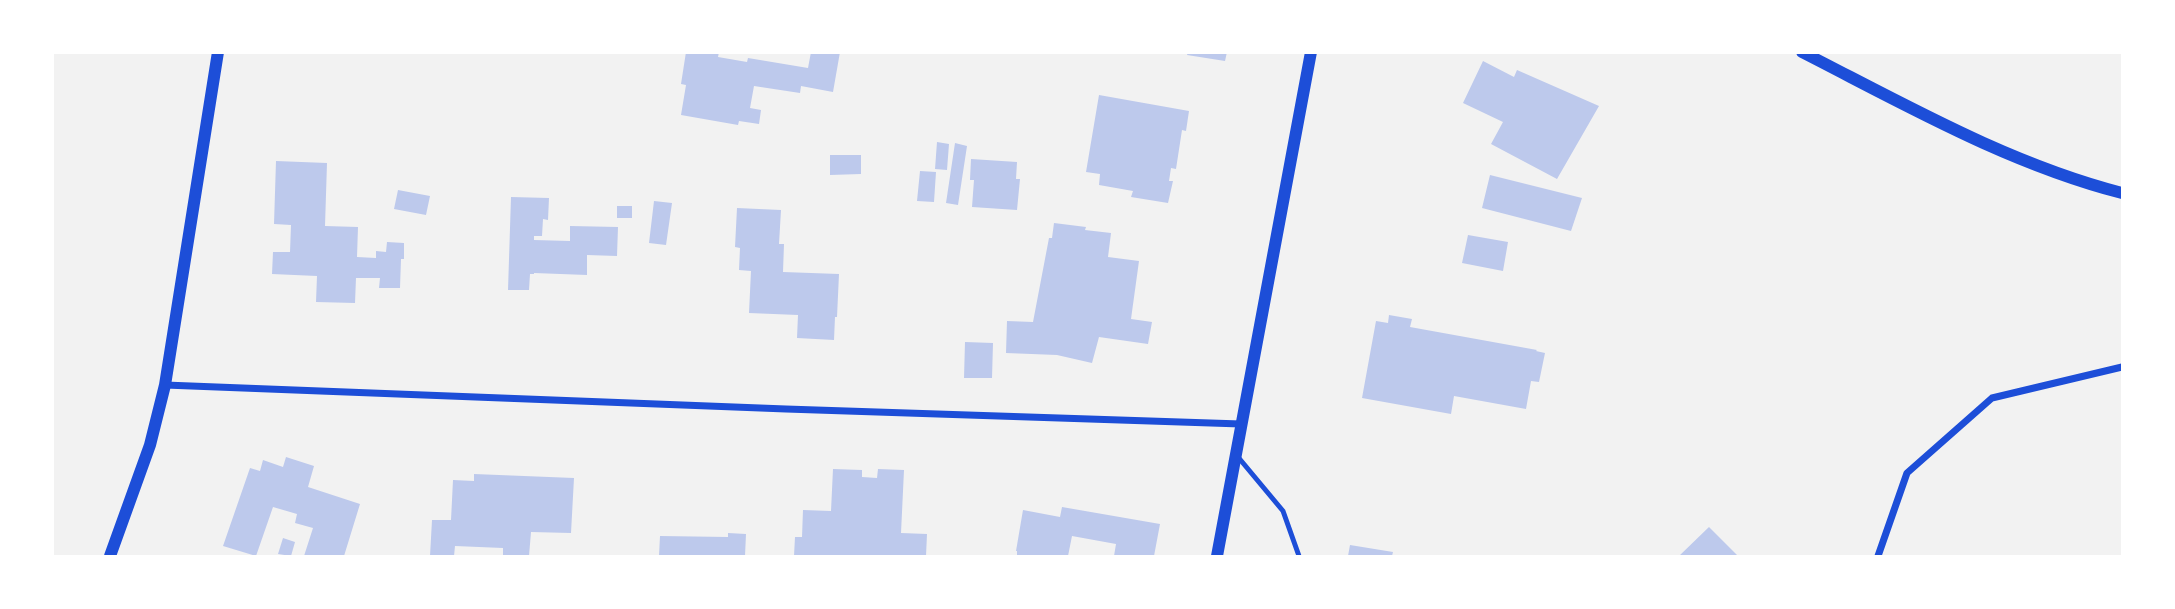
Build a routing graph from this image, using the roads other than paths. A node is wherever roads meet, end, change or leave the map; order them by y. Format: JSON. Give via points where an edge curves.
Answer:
{"nodes":[{"id":1,"x":218,"y":52,"type":"edge"},
{"id":2,"x":1311,"y":52,"type":"edge"},
{"id":3,"x":1802,"y":52,"type":"edge"},
{"id":4,"x":2123,"y":193,"type":"edge"},
{"id":5,"x":2123,"y":368,"type":"edge"},
{"id":6,"x":165,"y":385,"type":"junction"},
{"id":7,"x":1241,"y":424,"type":"junction"},
{"id":8,"x":1236,"y":454,"type":"junction"},
{"id":9,"x":110,"y":556,"type":"edge"},
{"id":10,"x":1217,"y":556,"type":"edge"},
{"id":11,"x":1298,"y":556,"type":"edge"},
{"id":12,"x":1878,"y":556,"type":"edge"}],
"edges":[{"from":1,"to":6,"type":"street"},
{"from":2,"to":7,"type":"street"},
{"from":3,"to":4,"type":"street","via":[[2008,155]]},
{"from":5,"to":12,"type":"street","via":[[1992,398],[1907,473]]},
{"from":6,"to":7,"type":"street"},
{"from":6,"to":9,"type":"street","via":[[150,446]]},
{"from":7,"to":8,"type":"street"},
{"from":8,"to":10,"type":"street"},
{"from":8,"to":11,"type":"lane","via":[[1283,511]]}]}
